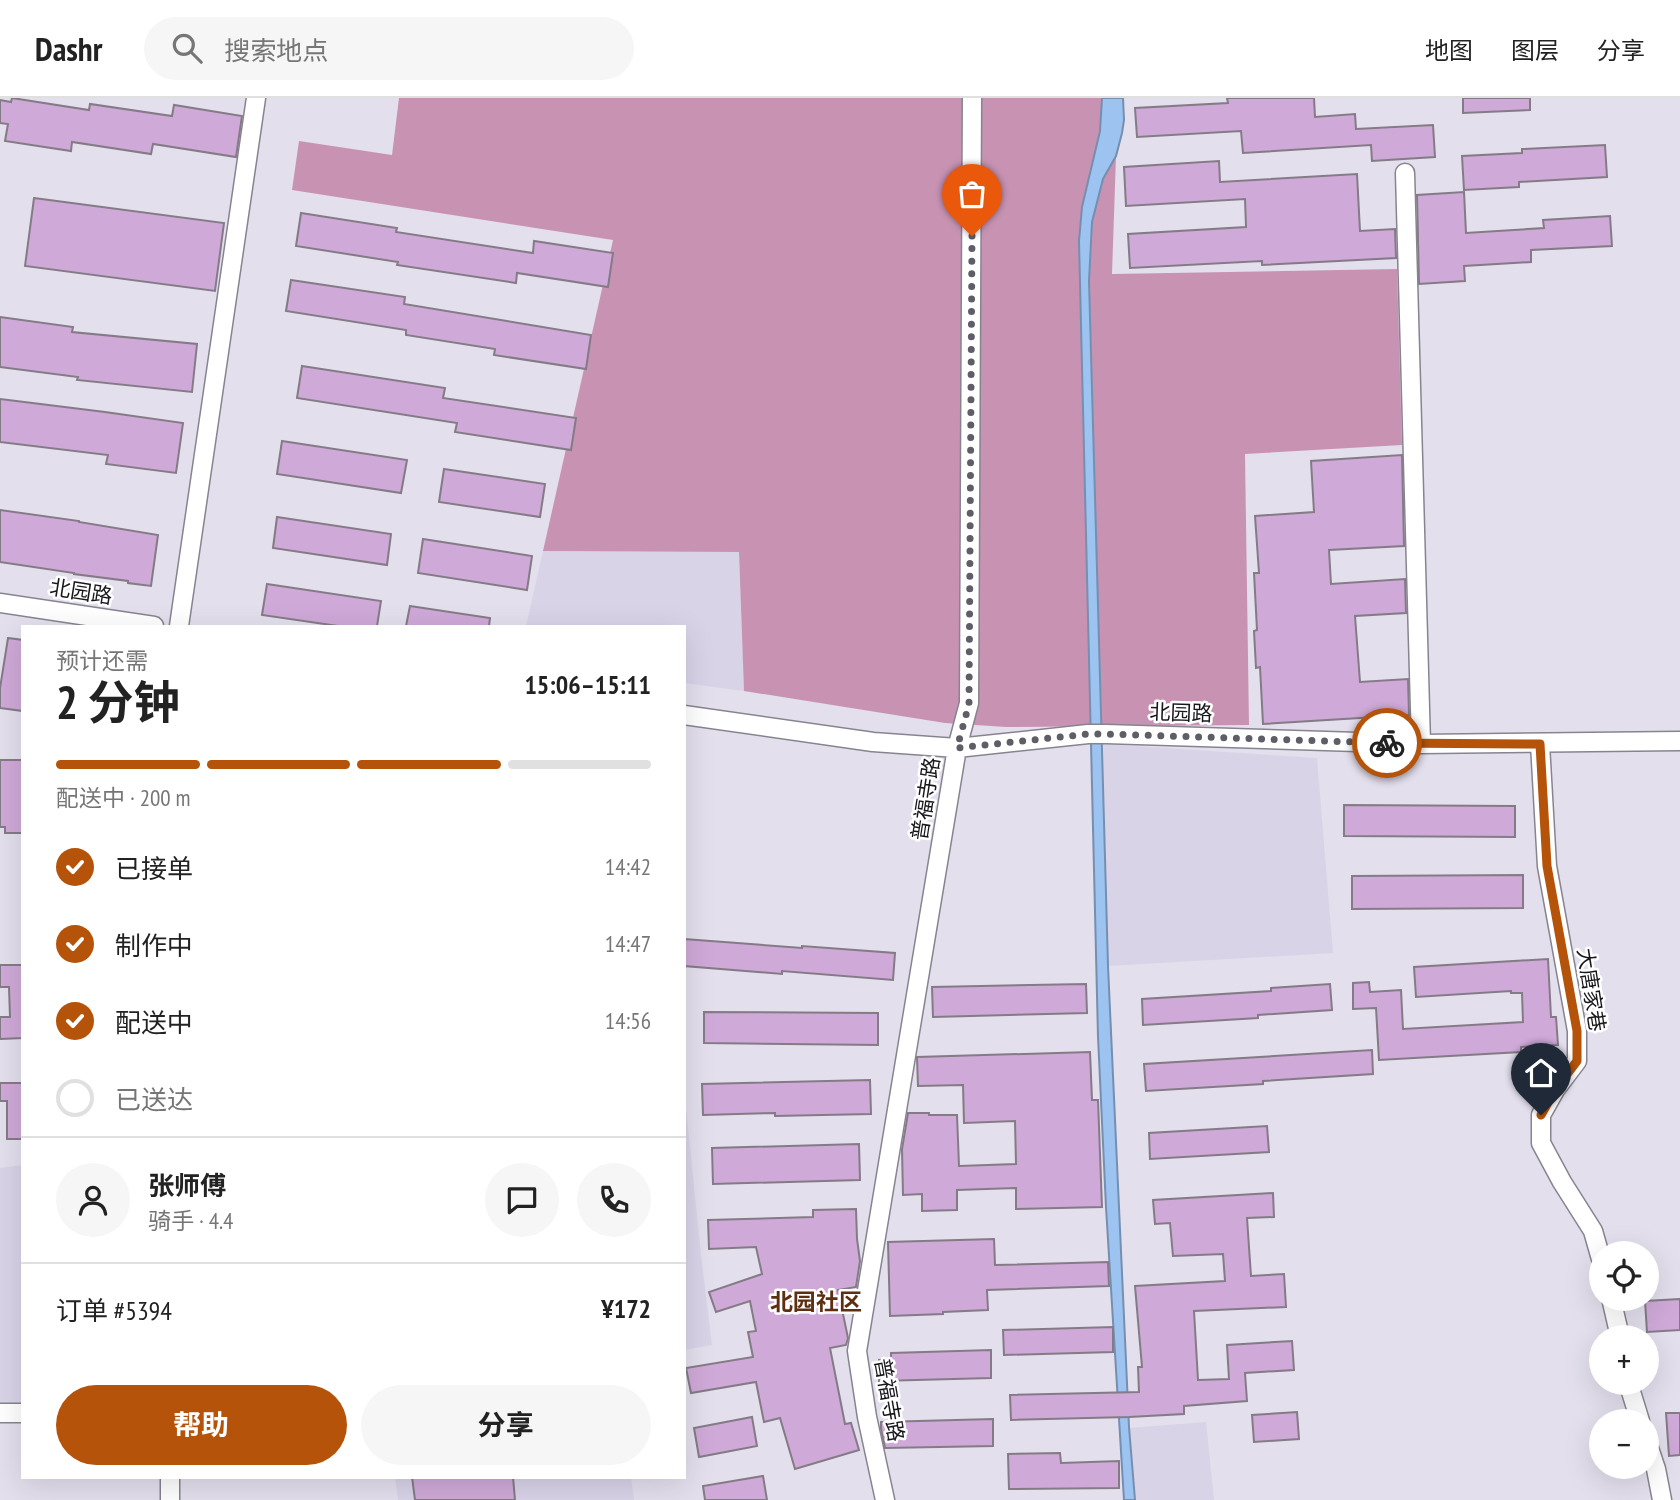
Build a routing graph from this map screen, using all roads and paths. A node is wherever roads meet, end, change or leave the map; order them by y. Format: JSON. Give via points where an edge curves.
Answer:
{"nodes":[{"id":1,"x":256,"y":98,"type":"edge"},
{"id":2,"x":972,"y":98,"type":"edge"},
{"id":3,"x":1405,"y":173,"type":"dead end"},
{"id":4,"x":0,"y":603,"type":"edge"},
{"id":5,"x":147,"y":625,"type":"edge"},
{"id":6,"x":179,"y":625,"type":"edge"},
{"id":7,"x":686,"y":715,"type":"edge"},
{"id":8,"x":1680,"y":741,"type":"edge"},
{"id":9,"x":1422,"y":744,"type":"junction"},
{"id":10,"x":1540,"y":744,"type":"junction"},
{"id":11,"x":957,"y":748,"type":"junction"},
{"id":12,"x":1596,"y":1241,"type":"edge"},
{"id":13,"x":0,"y":1413,"type":"edge"},
{"id":14,"x":21,"y":1413,"type":"edge"},
{"id":15,"x":170,"y":1479,"type":"edge"},
{"id":16,"x":1658,"y":1479,"type":"edge"},
{"id":17,"x":170,"y":1500,"type":"edge"},
{"id":18,"x":885,"y":1500,"type":"edge"},
{"id":19,"x":1662,"y":1500,"type":"edge"}],
"edges":[{"from":1,"to":6,"type":"street"},
{"from":2,"to":11,"type":"street","name":"普福寺路","via":[[969,704]]},
{"from":3,"to":9,"type":"street"},
{"from":4,"to":5,"type":"street","name":"北园路"},
{"from":7,"to":11,"type":"street","name":"北园路","via":[[873,742]]},
{"from":8,"to":10,"type":"street","name":"北园路"},
{"from":9,"to":10,"type":"street","name":"北园路"},
{"from":9,"to":11,"type":"street","name":"北园路","via":[[1097,734]]},
{"from":10,"to":12,"type":"street","name":"大唐家巷","via":[[1547,866],[1577,1031],[1577,1061],[1541,1115],[1541,1143]]},
{"from":11,"to":18,"type":"street","name":"普福寺路","via":[[857,1351]]},
{"from":13,"to":14,"type":"street"},
{"from":15,"to":17,"type":"street"},
{"from":16,"to":19,"type":"street"}]}
